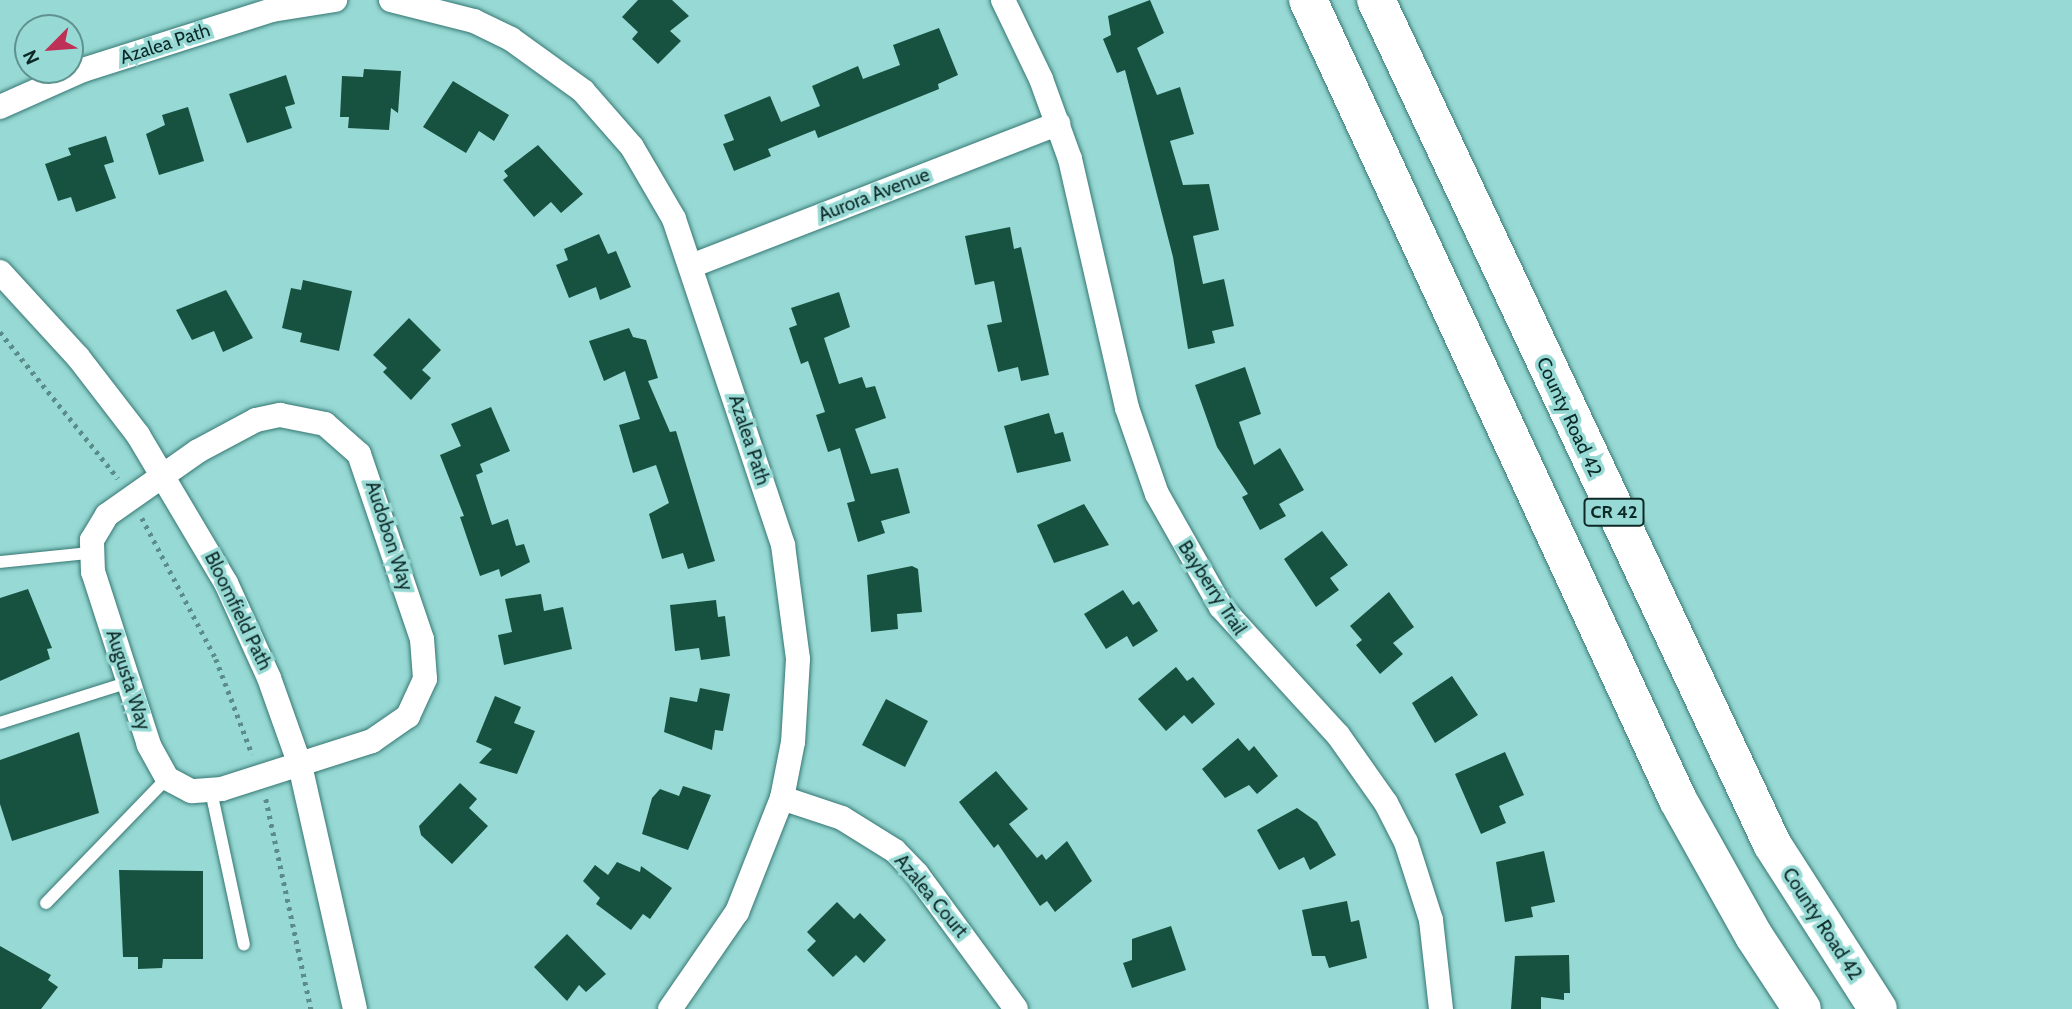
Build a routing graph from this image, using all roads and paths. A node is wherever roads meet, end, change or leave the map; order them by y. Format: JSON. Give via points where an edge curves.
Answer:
{"nodes":[{"id":1,"x":335,"y":0,"type":"edge"},
{"id":2,"x":391,"y":0,"type":"edge"},
{"id":3,"x":1003,"y":0,"type":"edge"},
{"id":4,"x":1308,"y":0,"type":"edge"},
{"id":5,"x":1376,"y":0,"type":"edge"},
{"id":6,"x":0,"y":107,"type":"edge"},
{"id":7,"x":1058,"y":124,"type":"junction"},
{"id":8,"x":691,"y":266,"type":"junction"},
{"id":9,"x":0,"y":272,"type":"edge"},
{"id":10,"x":0,"y":332,"type":"edge"},
{"id":11,"x":165,"y":475,"type":"junction"},
{"id":12,"x":130,"y":497,"type":"junction"},
{"id":13,"x":89,"y":554,"type":"junction"},
{"id":14,"x":0,"y":562,"type":"edge"},
{"id":15,"x":129,"y":682,"type":"junction"},
{"id":16,"x":0,"y":723,"type":"edge"},
{"id":17,"x":300,"y":765,"type":"junction"},
{"id":18,"x":260,"y":776,"type":"junction"},
{"id":19,"x":167,"y":778,"type":"junction"},
{"id":20,"x":211,"y":791,"type":"junction"},
{"id":21,"x":782,"y":798,"type":"junction"},
{"id":22,"x":46,"y":903,"type":"dead end"},
{"id":23,"x":244,"y":945,"type":"dead end"},
{"id":24,"x":311,"y":1009,"type":"edge"},
{"id":25,"x":355,"y":1009,"type":"edge"},
{"id":26,"x":670,"y":1009,"type":"edge"},
{"id":27,"x":1016,"y":1009,"type":"edge"},
{"id":28,"x":1441,"y":1009,"type":"edge"},
{"id":29,"x":1802,"y":1009,"type":"edge"},
{"id":30,"x":1878,"y":1009,"type":"edge"}],
"edges":[{"from":1,"to":6,"type":"street","name":"Azalea Path","via":[[272,10],[95,66]]},
{"from":2,"to":8,"type":"street","name":"Azalea Path","via":[[474,21],[534,54],[583,92],[608,117],[654,181]]},
{"from":3,"to":7,"type":"street","name":"Bayberry Trail"},
{"from":4,"to":29,"type":"highway","via":[[1678,800],[1754,936]]},
{"from":5,"to":30,"type":"highway","name":"County Road 42","number":"CR 42","via":[[1772,844]]},
{"from":7,"to":8,"type":"street","name":"Aurora Avenue"},
{"from":7,"to":28,"type":"street","name":"Bayberry Trail","via":[[1127,408],[1157,494],[1221,607],[1338,735],[1386,803],[1406,842],[1428,909]]},
{"from":8,"to":21,"type":"street","name":"Azalea Path","via":[[791,582],[797,699]]},
{"from":9,"to":11,"type":"street","name":"Bloomfield Path","via":[[79,357]]},
{"from":10,"to":12,"type":"path","via":[[78,423]]},
{"from":11,"to":12,"type":"street"},
{"from":11,"to":17,"type":"street","name":"Bloomfield Path","via":[[251,635]]},
{"from":11,"to":17,"type":"street","name":"Audobon Way","via":[[233,430],[280,415],[325,424],[359,454],[369,474],[422,639],[425,679],[408,716],[392,730]]},
{"from":12,"to":13,"type":"street","via":[[96,527]]},
{"from":12,"to":18,"type":"path","via":[[210,647]]},
{"from":13,"to":14,"type":"lane"},
{"from":13,"to":15,"type":"street","name":"Augusta Way"},
{"from":15,"to":16,"type":"lane"},
{"from":15,"to":19,"type":"street","name":"Augusta Way","via":[[149,745]]},
{"from":17,"to":18,"type":"street"},
{"from":17,"to":25,"type":"street","name":"Bloomfield Path"},
{"from":18,"to":20,"type":"street"},
{"from":18,"to":24,"type":"path"},
{"from":19,"to":20,"type":"street","via":[[191,792]]},
{"from":19,"to":22,"type":"lane"},
{"from":20,"to":23,"type":"lane"},
{"from":21,"to":26,"type":"street","name":"Azalea Path","via":[[737,912]]},
{"from":21,"to":27,"type":"street","name":"Azalea Court","via":[[842,818],[895,851]]}]}
